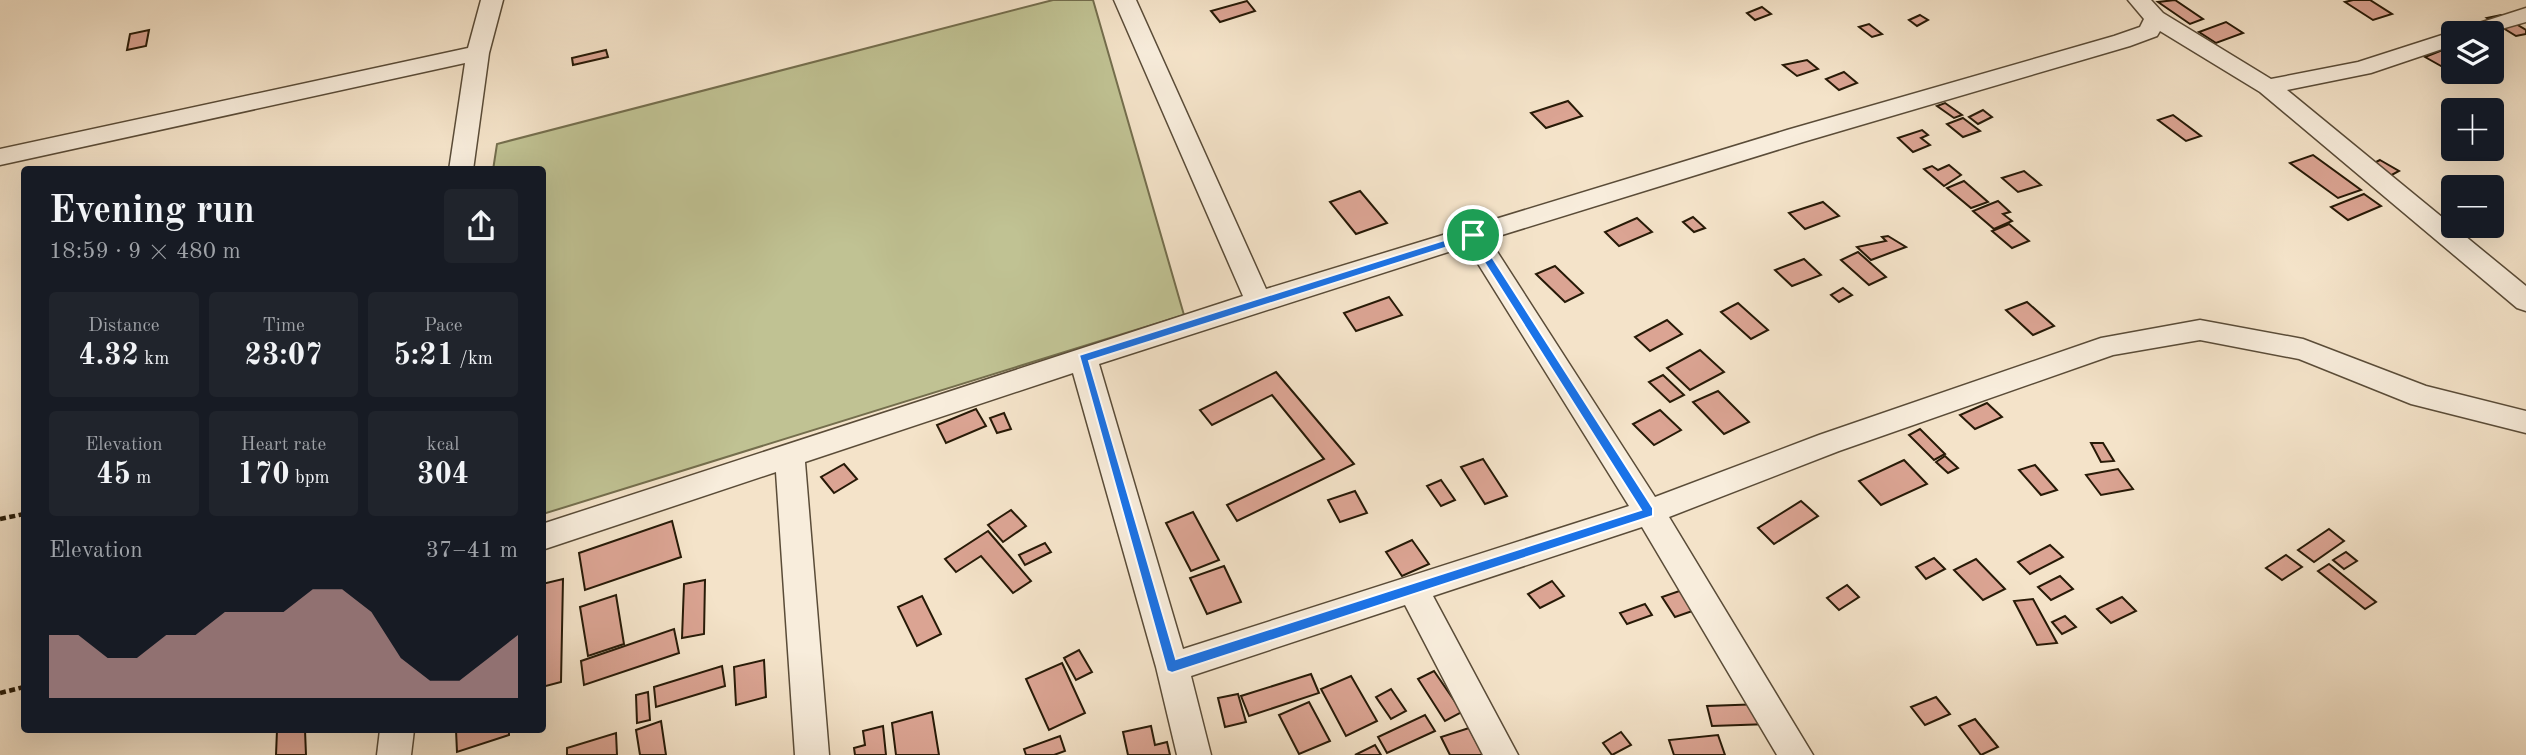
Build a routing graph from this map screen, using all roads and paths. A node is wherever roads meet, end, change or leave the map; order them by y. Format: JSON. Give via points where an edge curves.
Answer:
{"nodes":[{"id":1,"x":492,"y":0,"type":"edge"},
{"id":2,"x":1125,"y":0,"type":"edge"},
{"id":3,"x":2147,"y":9,"type":"edge"},
{"id":4,"x":2526,"y":15,"type":"edge"},
{"id":5,"x":2504,"y":21,"type":"edge"},
{"id":6,"x":2441,"y":41,"type":"edge"},
{"id":7,"x":478,"y":53,"type":"junction"},
{"id":8,"x":2268,"y":87,"type":"junction"},
{"id":9,"x":0,"y":157,"type":"edge"},
{"id":10,"x":462,"y":166,"type":"edge"},
{"id":11,"x":1473,"y":235,"type":"junction"},
{"id":12,"x":2526,"y":301,"type":"edge"},
{"id":13,"x":1258,"y":302,"type":"junction"},
{"id":14,"x":1083,"y":358,"type":"junction"},
{"id":15,"x":2526,"y":422,"type":"edge"},
{"id":16,"x":790,"y":455,"type":"junction"},
{"id":17,"x":1649,"y":512,"type":"junction"},
{"id":18,"x":21,"y":515,"type":"edge"},
{"id":19,"x":0,"y":519,"type":"edge"},
{"id":20,"x":546,"y":536,"type":"edge"},
{"id":21,"x":1413,"y":589,"type":"junction"},
{"id":22,"x":1172,"y":667,"type":"junction"},
{"id":23,"x":21,"y":688,"type":"edge"},
{"id":24,"x":0,"y":693,"type":"edge"},
{"id":25,"x":397,"y":733,"type":"edge"},
{"id":26,"x":394,"y":755,"type":"edge"},
{"id":27,"x":812,"y":755,"type":"edge"},
{"id":28,"x":1194,"y":755,"type":"edge"},
{"id":29,"x":1501,"y":755,"type":"edge"},
{"id":30,"x":1796,"y":755,"type":"edge"}],
"edges":[{"from":1,"to":7,"type":"street"},
{"from":2,"to":13,"type":"street"},
{"from":3,"to":8,"type":"street"},
{"from":3,"to":11,"type":"street","via":[[2149,31],[2112,45]]},
{"from":4,"to":5,"type":"street"},
{"from":6,"to":8,"type":"street","via":[[2363,68]]},
{"from":7,"to":9,"type":"street"},
{"from":7,"to":10,"type":"street"},
{"from":8,"to":12,"type":"street"},
{"from":11,"to":13,"type":"street"},
{"from":11,"to":17,"type":"street"},
{"from":13,"to":14,"type":"street"},
{"from":14,"to":16,"type":"street"},
{"from":14,"to":22,"type":"street"},
{"from":15,"to":17,"type":"street","via":[[2421,396],[2302,349],[2200,330],[2111,345],[1829,443]]},
{"from":16,"to":20,"type":"street"},
{"from":16,"to":27,"type":"street"},
{"from":17,"to":21,"type":"street"},
{"from":17,"to":30,"type":"street"},
{"from":18,"to":19,"type":"path"},
{"from":21,"to":22,"type":"street"},
{"from":21,"to":29,"type":"street"},
{"from":22,"to":28,"type":"street"},
{"from":23,"to":24,"type":"path"},
{"from":25,"to":26,"type":"street"}]}
